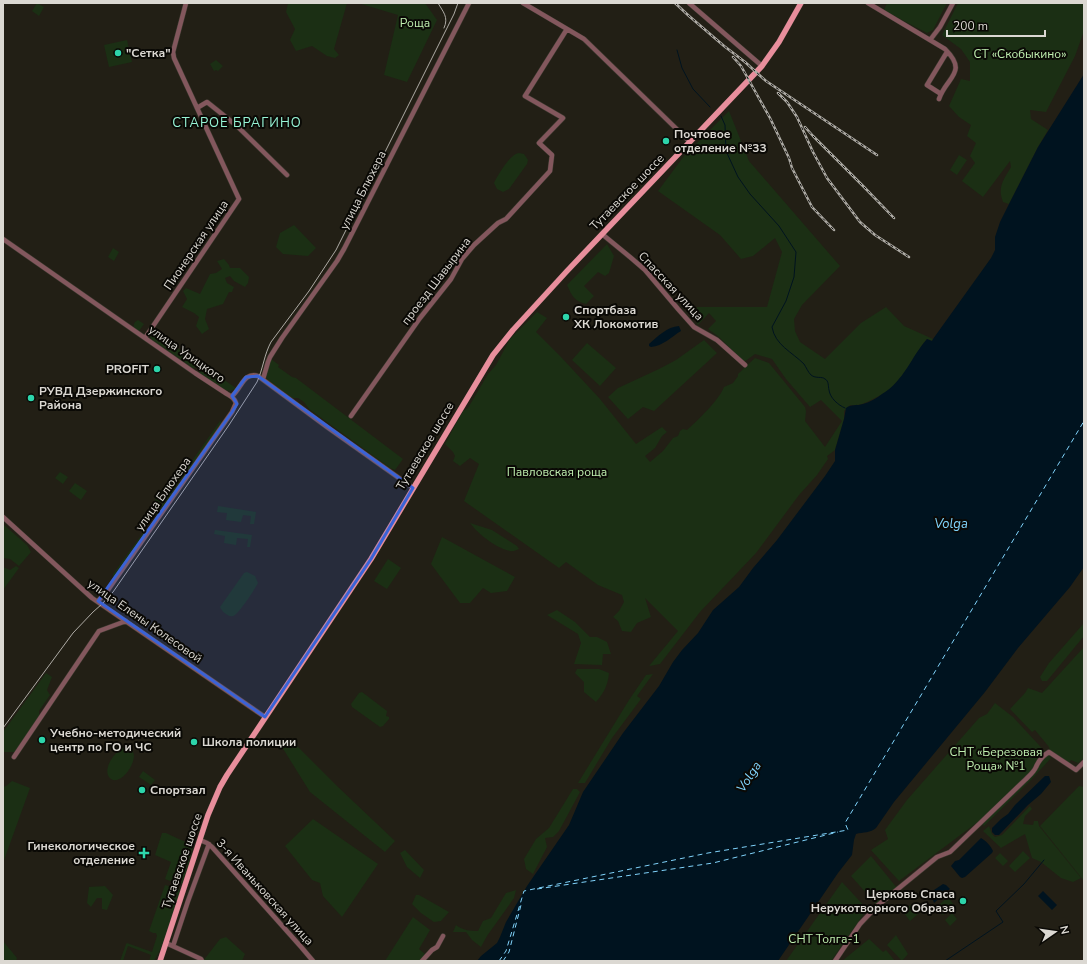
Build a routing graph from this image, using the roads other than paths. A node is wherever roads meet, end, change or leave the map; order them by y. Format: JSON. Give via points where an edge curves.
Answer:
{"nodes":[{"id":1,"x":186,"y":3,"type":"edge"},
{"id":2,"x":469,"y":3,"type":"edge"},
{"id":3,"x":523,"y":3,"type":"edge"},
{"id":4,"x":690,"y":3,"type":"edge"},
{"id":5,"x":801,"y":3,"type":"edge"},
{"id":6,"x":868,"y":3,"type":"edge"},
{"id":7,"x":952,"y":3,"type":"edge"},
{"id":8,"x":568,"y":29,"type":"junction"},
{"id":9,"x":930,"y":40,"type":"junction"},
{"id":10,"x":947,"y":52,"type":"junction"},
{"id":11,"x":762,"y":66,"type":"junction"},
{"id":12,"x":197,"y":108,"type":"junction"},
{"id":13,"x":690,"y":142,"type":"junction"},
{"id":14,"x":287,"y":175,"type":"dead end"},
{"id":15,"x":602,"y":234,"type":"junction"},
{"id":16,"x":3,"y":239,"type":"edge"},
{"id":17,"x":145,"y":338,"type":"junction"},
{"id":18,"x":745,"y":365,"type":"dead end"},
{"id":19,"x":263,"y":380,"type":"junction"},
{"id":20,"x":232,"y":396,"type":"junction"},
{"id":21,"x":351,"y":416,"type":"dead end"},
{"id":22,"x":413,"y":488,"type":"junction"},
{"id":23,"x":3,"y":517,"type":"edge"},
{"id":24,"x":98,"y":601,"type":"junction"},
{"id":25,"x":126,"y":621,"type":"junction"},
{"id":26,"x":265,"y":717,"type":"junction"},
{"id":27,"x":14,"y":757,"type":"dead end"},
{"id":28,"x":1084,"y":762,"type":"edge"},
{"id":29,"x":200,"y":840,"type":"junction"},
{"id":30,"x":209,"y":844,"type":"junction"},
{"id":31,"x":442,"y":936,"type":"dead end"},
{"id":32,"x":166,"y":943,"type":"junction"},
{"id":33,"x":173,"y":946,"type":"junction"},
{"id":34,"x":160,"y":961,"type":"edge"},
{"id":35,"x":202,"y":961,"type":"edge"},
{"id":36,"x":313,"y":961,"type":"edge"},
{"id":37,"x":422,"y":961,"type":"edge"},
{"id":38,"x":835,"y":961,"type":"edge"}],
"edges":[{"from":1,"to":12,"type":"street","name":"Пионерская улица","via":[[173,55]]},
{"from":2,"to":19,"type":"street","name":"улица Блюхера","via":[[344,249],[270,357]]},
{"from":3,"to":8,"type":"street"},
{"from":4,"to":11,"type":"street"},
{"from":5,"to":11,"type":"main road","name":"Тутаевское шоссе","via":[[782,38]]},
{"from":6,"to":9,"type":"street"},
{"from":7,"to":9,"type":"street"},
{"from":8,"to":13,"type":"street","via":[[584,39]]},
{"from":8,"to":21,"type":"street","name":"проезд Шавырина","via":[[525,96],[563,118],[539,143],[552,155],[550,172],[462,259],[443,290],[420,318]]},
{"from":9,"to":10,"type":"street"},
{"from":10,"to":10,"type":"street","via":[[956,66],[940,97],[927,85]]},
{"from":11,"to":13,"type":"main road","name":"Тутаевское шоссе"},
{"from":12,"to":14,"type":"street","via":[[207,102]]},
{"from":12,"to":17,"type":"street","name":"Пионерская улица","via":[[239,199]]},
{"from":13,"to":15,"type":"main road","name":"Тутаевское шоссе"},
{"from":15,"to":18,"type":"street","name":"Спасская улица","via":[[645,270],[694,327],[717,340]]},
{"from":15,"to":22,"type":"main road","name":"Тутаевское шоссе","via":[[513,330],[493,356]]},
{"from":16,"to":17,"type":"street","name":"улица Урицкого"},
{"from":17,"to":20,"type":"street","name":"улица Урицкого"},
{"from":19,"to":20,"type":"street","name":"улица Урицкого","via":[[253,374],[248,376]]},
{"from":19,"to":22,"type":"street"},
{"from":20,"to":24,"type":"street","name":"улица Блюхера","via":[[236,403],[232,412]]},
{"from":22,"to":26,"type":"main road","name":"Тутаевское шоссе","via":[[371,560]]},
{"from":23,"to":24,"type":"street","name":"улица Елены Колесовой"},
{"from":24,"to":25,"type":"street","name":"улица Елены Колесовой"},
{"from":25,"to":26,"type":"street","name":"улица Елены Колесовой"},
{"from":25,"to":27,"type":"street","via":[[99,630]]},
{"from":26,"to":29,"type":"main road","name":"Тутаевское шоссе","via":[[220,787]]},
{"from":28,"to":38,"type":"street","via":[[1076,770],[1049,752],[1042,756],[1025,780],[950,852],[937,857],[877,906],[860,924]]},
{"from":29,"to":30,"type":"street","name":"3-я Иваньковская улица"},
{"from":29,"to":32,"type":"main road","name":"Тутаевское шоссе"},
{"from":30,"to":33,"type":"street"},
{"from":30,"to":36,"type":"street","name":"3-я Иваньковская улица"},
{"from":31,"to":37,"type":"street","via":[[437,947]]},
{"from":32,"to":33,"type":"street"},
{"from":32,"to":34,"type":"main road","name":"Тутаевское шоссе"},
{"from":33,"to":35,"type":"street"}]}
